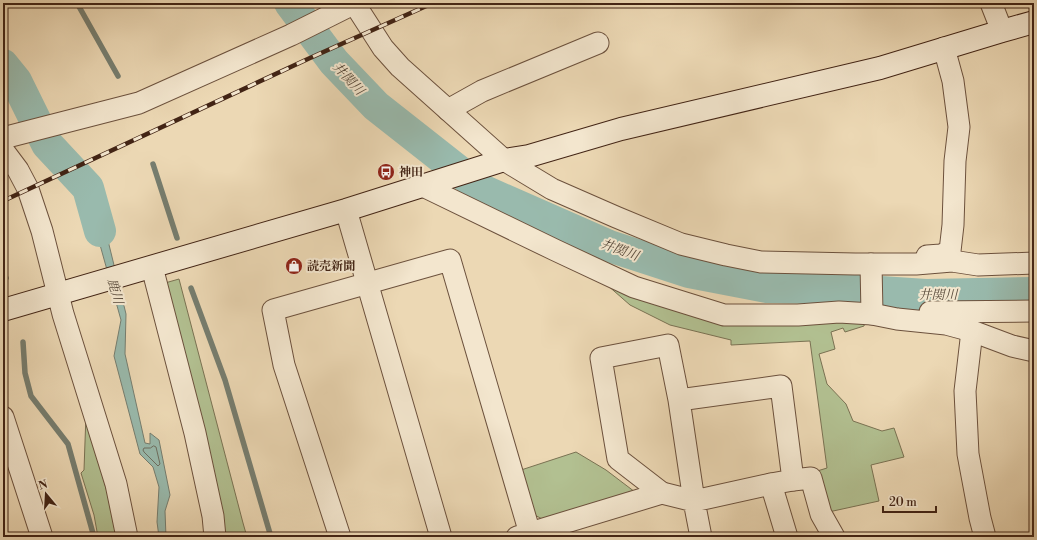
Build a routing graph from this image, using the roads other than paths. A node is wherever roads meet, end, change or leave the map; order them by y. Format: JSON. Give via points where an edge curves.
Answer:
{"nodes":[{"id":1,"x":991,"y":3,"type":"edge"},
{"id":2,"x":351,"y":5,"type":"edge"},
{"id":3,"x":1034,"y":22,"type":"edge"},
{"id":4,"x":1002,"y":31,"type":"junction"},
{"id":5,"x":598,"y":43,"type":"dead end"},
{"id":6,"x":944,"y":48,"type":"junction"},
{"id":7,"x":448,"y":110,"type":"junction"},
{"id":8,"x":5,"y":142,"type":"edge"},
{"id":9,"x":500,"y":161,"type":"junction"},
{"id":10,"x":424,"y":186,"type":"junction"},
{"id":11,"x":346,"y":210,"type":"junction"},
{"id":12,"x":1034,"y":263,"type":"edge"},
{"id":13,"x":871,"y":267,"type":"junction"},
{"id":14,"x":147,"y":268,"type":"junction"},
{"id":15,"x":367,"y":284,"type":"junction"},
{"id":16,"x":65,"y":292,"type":"junction"},
{"id":17,"x":3,"y":310,"type":"edge"},
{"id":18,"x":872,"y":311,"type":"junction"},
{"id":19,"x":1034,"y":311,"type":"edge"},
{"id":20,"x":972,"y":331,"type":"junction"},
{"id":21,"x":1034,"y":351,"type":"edge"},
{"id":22,"x":679,"y":400,"type":"junction"},
{"id":23,"x":3,"y":417,"type":"edge"},
{"id":24,"x":793,"y":480,"type":"junction"},
{"id":25,"x":771,"y":484,"type":"junction"},
{"id":26,"x":662,"y":494,"type":"junction"},
{"id":27,"x":694,"y":501,"type":"junction"},
{"id":28,"x":526,"y":536,"type":"edge"},
{"id":29,"x":42,"y":537,"type":"edge"},
{"id":30,"x":127,"y":537,"type":"edge"},
{"id":31,"x":215,"y":537,"type":"edge"},
{"id":32,"x":340,"y":537,"type":"edge"},
{"id":33,"x":441,"y":537,"type":"edge"},
{"id":34,"x":701,"y":537,"type":"edge"},
{"id":35,"x":786,"y":537,"type":"edge"},
{"id":36,"x":834,"y":537,"type":"edge"},
{"id":37,"x":985,"y":537,"type":"edge"}],
"edges":[{"from":1,"to":4,"type":"street"},
{"from":2,"to":7,"type":"street","via":[[387,53]]},
{"from":2,"to":8,"type":"street","via":[[291,35],[139,103]]},
{"from":3,"to":4,"type":"street"},
{"from":4,"to":6,"type":"street"},
{"from":5,"to":7,"type":"street","via":[[482,91]]},
{"from":6,"to":9,"type":"street","via":[[880,68],[621,129],[529,156]]},
{"from":6,"to":13,"type":"street","via":[[954,81],[959,127],[950,251],[941,255],[911,257]]},
{"from":7,"to":9,"type":"street"},
{"from":8,"to":16,"type":"street","via":[[28,189]]},
{"from":9,"to":10,"type":"street"},
{"from":9,"to":13,"type":"street","via":[[552,189],[681,244],[761,262]]},
{"from":10,"to":11,"type":"street"},
{"from":10,"to":18,"type":"street","via":[[634,286],[724,315]]},
{"from":11,"to":14,"type":"street"},
{"from":11,"to":15,"type":"street"},
{"from":12,"to":13,"type":"street","via":[[978,266],[952,261]]},
{"from":13,"to":18,"type":"street"},
{"from":14,"to":16,"type":"street"},
{"from":14,"to":31,"type":"street","via":[[195,433],[213,516]]},
{"from":15,"to":28,"type":"street","via":[[450,260]]},
{"from":15,"to":32,"type":"street","via":[[273,310],[284,365]]},
{"from":15,"to":33,"type":"street"},
{"from":16,"to":17,"type":"street"},
{"from":16,"to":30,"type":"street","via":[[63,314],[116,484]]},
{"from":18,"to":19,"type":"street"},
{"from":18,"to":20,"type":"street","via":[[897,319],[946,324]]},
{"from":20,"to":21,"type":"street"},
{"from":20,"to":37,"type":"street","via":[[965,391],[968,454]]},
{"from":22,"to":24,"type":"street","via":[[781,386]]},
{"from":22,"to":26,"type":"street","via":[[668,345],[601,358],[618,459]]},
{"from":22,"to":27,"type":"street"},
{"from":23,"to":29,"type":"street"},
{"from":24,"to":25,"type":"street"},
{"from":24,"to":36,"type":"street","via":[[811,478],[821,514]]},
{"from":25,"to":27,"type":"street"},
{"from":25,"to":35,"type":"street"},
{"from":26,"to":27,"type":"street"},
{"from":26,"to":28,"type":"street"},
{"from":27,"to":34,"type":"street"}]}
